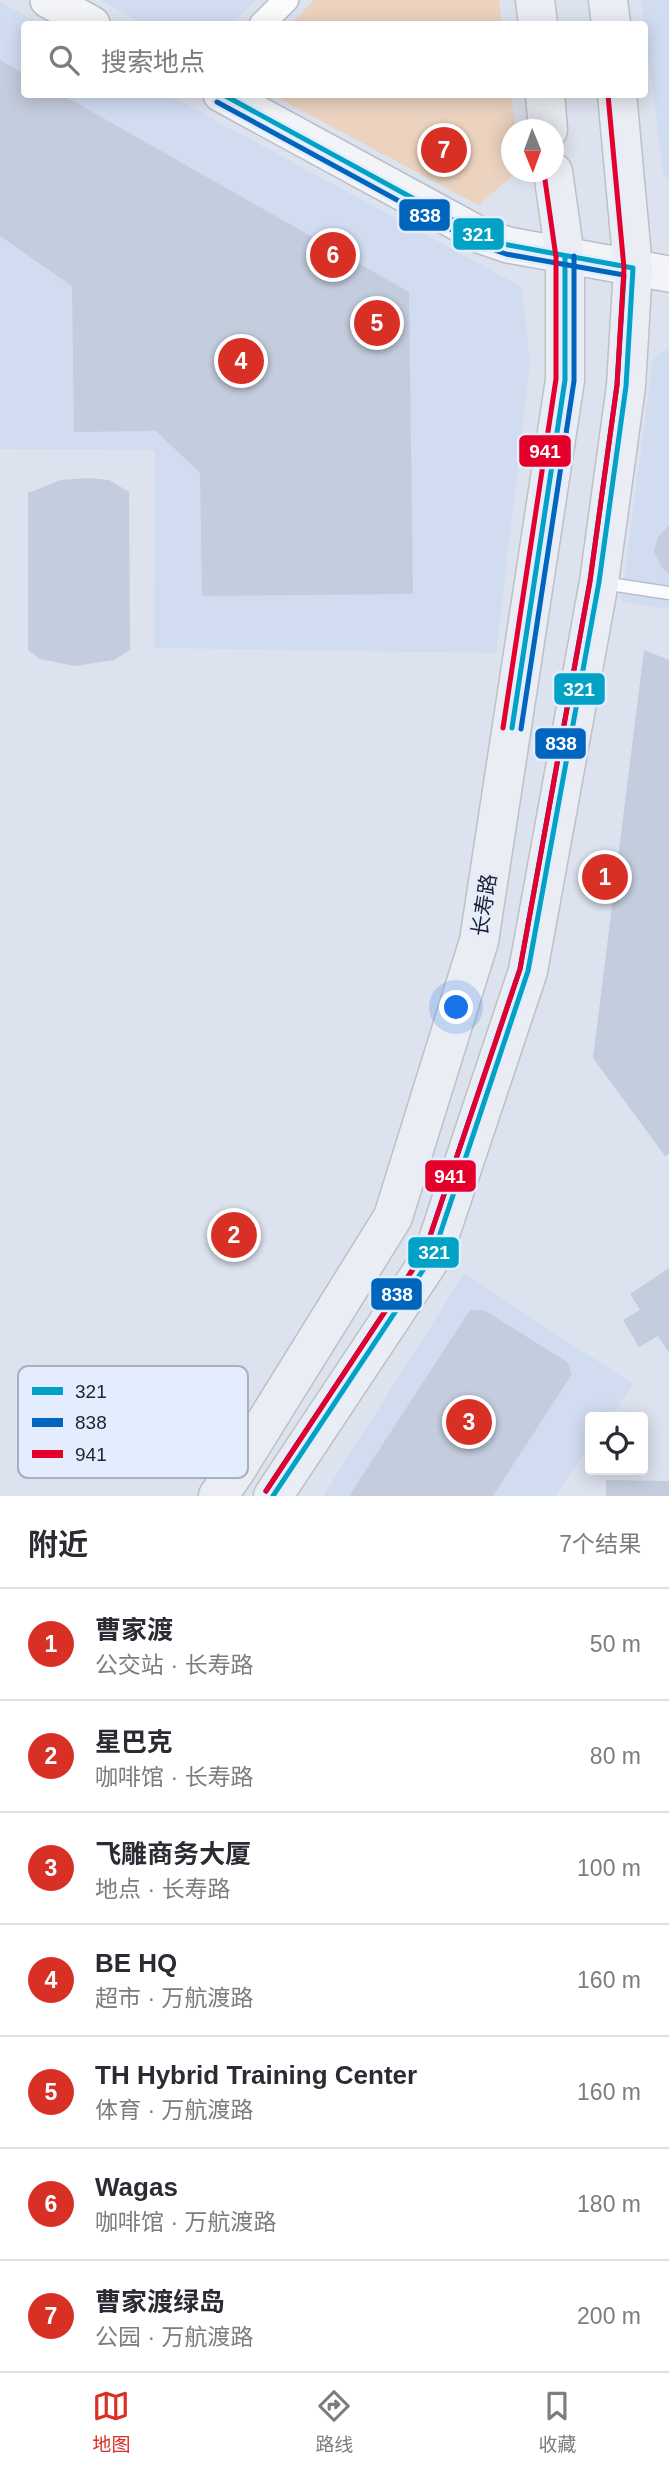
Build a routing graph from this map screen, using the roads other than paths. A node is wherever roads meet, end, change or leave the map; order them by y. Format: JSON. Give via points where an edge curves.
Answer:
{"nodes":[{"id":1,"x":48,"y":0,"type":"edge"},
{"id":2,"x":286,"y":0,"type":"edge"},
{"id":3,"x":535,"y":0,"type":"edge"},
{"id":4,"x":608,"y":0,"type":"edge"},
{"id":5,"x":86,"y":21,"type":"edge"},
{"id":6,"x":265,"y":21,"type":"edge"},
{"id":7,"x":538,"y":21,"type":"edge"},
{"id":8,"x":611,"y":21,"type":"edge"},
{"id":9,"x":228,"y":98,"type":"edge"},
{"id":10,"x":545,"y":98,"type":"edge"},
{"id":11,"x":618,"y":98,"type":"edge"},
{"id":12,"x":547,"y":119,"type":"edge"},
{"id":13,"x":554,"y":182,"type":"edge"},
{"id":14,"x":565,"y":256,"type":"junction"},
{"id":15,"x":651,"y":271,"type":"edge"},
{"id":16,"x":599,"y":582,"type":"junction"},
{"id":17,"x":669,"y":593,"type":"edge"},
{"id":18,"x":248,"y":1451,"type":"edge"},
{"id":19,"x":230,"y":1478,"type":"edge"},
{"id":20,"x":218,"y":1496,"type":"edge"},
{"id":21,"x":273,"y":1496,"type":"edge"}],
"edges":[{"from":1,"to":5,"type":"street"},
{"from":2,"to":6,"type":"street"},
{"from":3,"to":7,"type":"main road"},
{"from":4,"to":8,"type":"main road"},
{"from":9,"to":14,"type":"street","via":[[482,236]]},
{"from":10,"to":12,"type":"main road"},
{"from":11,"to":15,"type":"main road"},
{"from":13,"to":14,"type":"main road","name":"长寿路"},
{"from":14,"to":15,"type":"street"},
{"from":14,"to":18,"type":"main road","name":"长寿路","via":[[565,380],[479,940],[393,1217]]},
{"from":15,"to":16,"type":"main road","via":[[626,386]]},
{"from":16,"to":17,"type":"lane"},
{"from":16,"to":21,"type":"main road","via":[[528,971],[433,1255]]},
{"from":19,"to":20,"type":"main road","name":"长寿路"}]}
